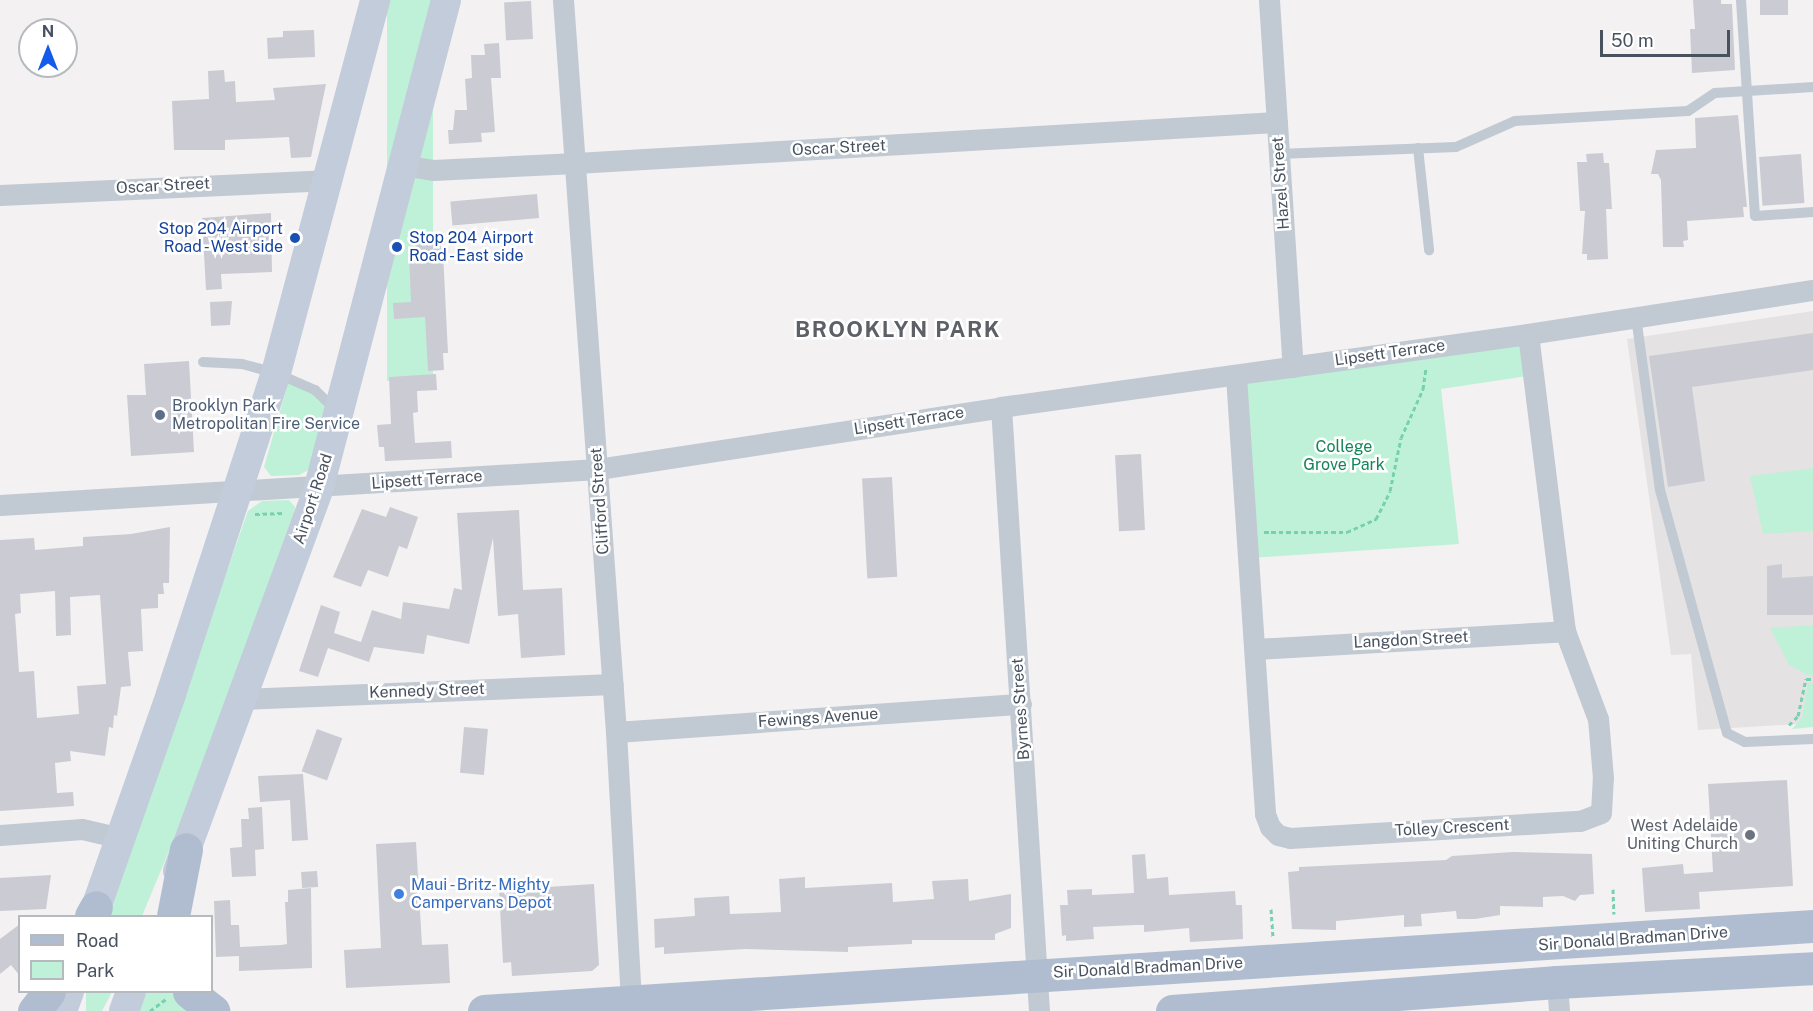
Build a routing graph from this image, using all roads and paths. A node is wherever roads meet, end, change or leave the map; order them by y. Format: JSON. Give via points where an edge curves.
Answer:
{"nodes":[{"id":1,"x":375,"y":0,"type":"edge"},
{"id":2,"x":446,"y":0,"type":"edge"},
{"id":3,"x":563,"y":0,"type":"edge"},
{"id":4,"x":1269,"y":0,"type":"edge"},
{"id":5,"x":1741,"y":0,"type":"edge"},
{"id":6,"x":1813,"y":87,"type":"edge"},
{"id":7,"x":1747,"y":91,"type":"junction"},
{"id":8,"x":1277,"y":122,"type":"junction"},
{"id":9,"x":1418,"y":148,"type":"junction"},
{"id":10,"x":1279,"y":154,"type":"junction"},
{"id":11,"x":576,"y":163,"type":"junction"},
{"id":12,"x":402,"y":165,"type":"junction"},
{"id":13,"x":326,"y":180,"type":"junction"},
{"id":14,"x":0,"y":195,"type":"edge"},
{"id":15,"x":1813,"y":212,"type":"edge"},
{"id":16,"x":1429,"y":250,"type":"dead end"},
{"id":17,"x":1813,"y":290,"type":"edge"},
{"id":18,"x":1636,"y":317,"type":"junction"},
{"id":19,"x":1528,"y":334,"type":"junction"},
{"id":20,"x":1425,"y":348,"type":"junction"},
{"id":21,"x":203,"y":362,"type":"dead end"},
{"id":22,"x":1293,"y":367,"type":"junction"},
{"id":23,"x":276,"y":372,"type":"junction"},
{"id":24,"x":1236,"y":376,"type":"junction"},
{"id":25,"x":1001,"y":407,"type":"junction"},
{"id":26,"x":339,"y":413,"type":"junction"},
{"id":27,"x":598,"y":469,"type":"junction"},
{"id":28,"x":319,"y":487,"type":"junction"},
{"id":29,"x":244,"y":502,"type":"junction"},
{"id":30,"x":0,"y":505,"type":"edge"},
{"id":31,"x":293,"y":512,"type":"dead end"},
{"id":32,"x":1248,"y":530,"type":"junction"},
{"id":33,"x":1565,"y":631,"type":"junction"},
{"id":34,"x":1256,"y":649,"type":"junction"},
{"id":35,"x":1813,"y":679,"type":"edge"},
{"id":36,"x":613,"y":684,"type":"junction"},
{"id":37,"x":242,"y":699,"type":"junction"},
{"id":38,"x":1021,"y":704,"type":"junction"},
{"id":39,"x":1785,"y":729,"type":"dead end"},
{"id":40,"x":616,"y":732,"type":"junction"},
{"id":41,"x":1813,"y":739,"type":"edge"},
{"id":42,"x":0,"y":835,"type":"edge"},
{"id":43,"x":121,"y":838,"type":"junction"},
{"id":44,"x":186,"y":849,"type":"junction"},
{"id":45,"x":1271,"y":909,"type":"dead end"},
{"id":46,"x":93,"y":913,"type":"edge"},
{"id":47,"x":160,"y":915,"type":"edge"},
{"id":48,"x":173,"y":915,"type":"edge"},
{"id":49,"x":1813,"y":926,"type":"edge"},
{"id":50,"x":1273,"y":943,"type":"dead end"},
{"id":51,"x":1410,"y":953,"type":"junction"},
{"id":52,"x":1813,"y":968,"type":"edge"},
{"id":53,"x":1038,"y":975,"type":"junction"},
{"id":54,"x":1443,"y":991,"type":"junction"},
{"id":55,"x":48,"y":993,"type":"edge"},
{"id":56,"x":69,"y":993,"type":"edge"},
{"id":57,"x":131,"y":993,"type":"edge"},
{"id":58,"x":180,"y":993,"type":"edge"},
{"id":59,"x":184,"y":993,"type":"edge"},
{"id":60,"x":1558,"y":997,"type":"edge"},
{"id":61,"x":631,"y":1002,"type":"junction"},
{"id":62,"x":1307,"y":1006,"type":"edge"},
{"id":63,"x":34,"y":1011,"type":"edge"},
{"id":64,"x":62,"y":1011,"type":"edge"},
{"id":65,"x":124,"y":1011,"type":"edge"},
{"id":66,"x":150,"y":1011,"type":"edge"},
{"id":67,"x":213,"y":1011,"type":"edge"},
{"id":68,"x":484,"y":1011,"type":"edge"},
{"id":69,"x":1039,"y":1011,"type":"edge"},
{"id":70,"x":1172,"y":1011,"type":"edge"}],
"edges":[{"from":1,"to":13,"type":"main road"},
{"from":2,"to":12,"type":"main road","name":"Airport Road"},
{"from":3,"to":11,"type":"street","name":"Clifford Street"},
{"from":4,"to":8,"type":"street","name":"Hazel Street"},
{"from":5,"to":7,"type":"lane"},
{"from":6,"to":7,"type":"lane"},
{"from":7,"to":9,"type":"lane","via":[[1715,93],[1688,111],[1515,121],[1456,147]]},
{"from":7,"to":15,"type":"lane","via":[[1755,216]]},
{"from":8,"to":10,"type":"street","name":"Hazel Street"},
{"from":8,"to":11,"type":"street","name":"Oscar Street"},
{"from":9,"to":10,"type":"lane"},
{"from":9,"to":16,"type":"lane"},
{"from":10,"to":22,"type":"street","name":"Hazel Street"},
{"from":11,"to":12,"type":"street","name":"Oscar Street","via":[[433,170]]},
{"from":11,"to":27,"type":"street","name":"Clifford Street"},
{"from":12,"to":26,"type":"main road","name":"Airport Road"},
{"from":13,"to":14,"type":"street","name":"Oscar Street"},
{"from":13,"to":23,"type":"main road"},
{"from":17,"to":18,"type":"street","name":"Lipsett Terrace"},
{"from":18,"to":19,"type":"street","name":"Lipsett Terrace"},
{"from":18,"to":41,"type":"lane","via":[[1660,490],[1726,733],[1745,742]]},
{"from":19,"to":20,"type":"street","name":"Lipsett Terrace"},
{"from":19,"to":33,"type":"street","name":"Tolley Crescent"},
{"from":20,"to":22,"type":"street","name":"Lipsett Terrace"},
{"from":20,"to":32,"type":"path","via":[[1423,389],[1401,438],[1390,491],[1376,519],[1347,532],[1277,534]]},
{"from":21,"to":23,"type":"lane","via":[[242,364]]},
{"from":22,"to":24,"type":"street","name":"Lipsett Terrace"},
{"from":23,"to":26,"type":"lane","via":[[315,390]]},
{"from":23,"to":29,"type":"main road"},
{"from":24,"to":25,"type":"street","name":"Lipsett Terrace"},
{"from":24,"to":32,"type":"street","name":"Tolley Crescent"},
{"from":25,"to":27,"type":"street","name":"Lipsett Terrace"},
{"from":25,"to":38,"type":"street","name":"Byrnes Street"},
{"from":26,"to":28,"type":"main road","name":"Airport Road"},
{"from":27,"to":28,"type":"street","name":"Lipsett Terrace"},
{"from":27,"to":36,"type":"street","name":"Clifford Street"},
{"from":28,"to":29,"type":"street","name":"Lipsett Terrace"},
{"from":28,"to":37,"type":"main road","name":"Airport Road"},
{"from":29,"to":30,"type":"street","name":"Lipsett Terrace"},
{"from":29,"to":31,"type":"path"},
{"from":29,"to":43,"type":"main road"},
{"from":32,"to":34,"type":"street","name":"Tolley Crescent"},
{"from":33,"to":34,"type":"street","name":"Langdon Street"},
{"from":33,"to":34,"type":"street","name":"Tolley Crescent","via":[[1598,719],[1603,778],[1601,813],[1580,821],[1290,838],[1278,835],[1265,814]]},
{"from":35,"to":39,"type":"path","via":[[1806,680],[1798,716]]},
{"from":36,"to":37,"type":"street","name":"Kennedy Street"},
{"from":36,"to":40,"type":"street","name":"Clifford Street"},
{"from":37,"to":44,"type":"main road","name":"Airport Road"},
{"from":38,"to":40,"type":"street","name":"Fewings Avenue"},
{"from":38,"to":53,"type":"street","name":"Byrnes Street"},
{"from":40,"to":61,"type":"street","name":"Clifford Street"},
{"from":42,"to":43,"type":"street","via":[[82,829]]},
{"from":43,"to":46,"type":"main road"},
{"from":44,"to":47,"type":"main road","name":"Airport Road"},
{"from":44,"to":48,"type":"main road"},
{"from":45,"to":50,"type":"path"},
{"from":49,"to":51,"type":"main road","name":"Sir Donald Bradman Drive"},
{"from":51,"to":53,"type":"main road","name":"Sir Donald Bradman Drive"},
{"from":51,"to":54,"type":"main road","via":[[1442,972]]},
{"from":52,"to":60,"type":"main road"},
{"from":53,"to":61,"type":"main road","name":"Sir Donald Bradman Drive"},
{"from":53,"to":69,"type":"street","name":"Byrnes Street"},
{"from":54,"to":60,"type":"main road"},
{"from":54,"to":62,"type":"main road"},
{"from":55,"to":63,"type":"main road"},
{"from":56,"to":64,"type":"main road"},
{"from":57,"to":65,"type":"main road"},
{"from":58,"to":66,"type":"path"},
{"from":59,"to":67,"type":"main road"},
{"from":61,"to":68,"type":"main road","name":"Sir Donald Bradman Drive"},
{"from":62,"to":70,"type":"main road"}]}
